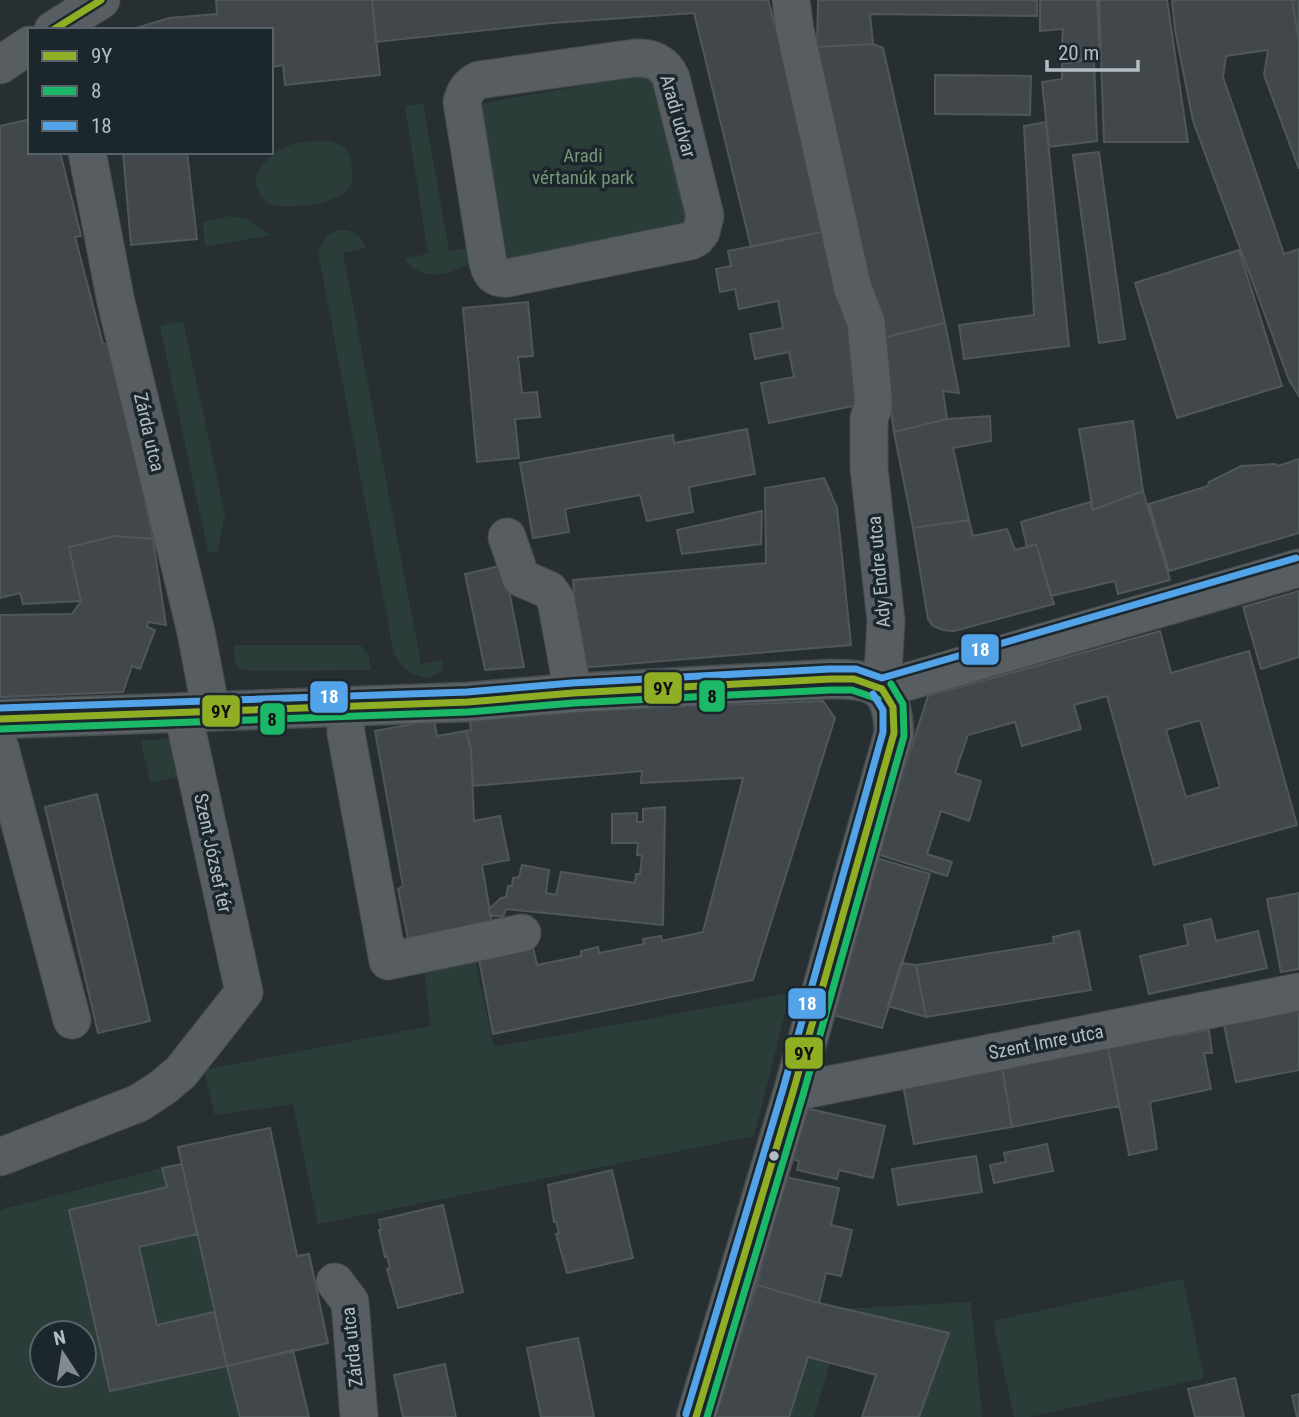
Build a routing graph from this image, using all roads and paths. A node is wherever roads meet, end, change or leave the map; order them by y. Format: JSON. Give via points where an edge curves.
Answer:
{"nodes":[{"id":1,"x":101,"y":0,"type":"edge"},
{"id":2,"x":791,"y":0,"type":"edge"},
{"id":3,"x":62,"y":27,"type":"edge"},
{"id":4,"x":28,"y":47,"type":"edge"},
{"id":5,"x":0,"y":65,"type":"edge"},
{"id":6,"x":88,"y":154,"type":"edge"},
{"id":7,"x":488,"y":263,"type":"joint"},
{"id":8,"x":507,"y":537,"type":"dead end"},
{"id":9,"x":1299,"y":568,"type":"edge"},
{"id":10,"x":882,"y":689,"type":"junction"},
{"id":11,"x":573,"y":693,"type":"junction"},
{"id":12,"x":345,"y":706,"type":"junction"},
{"id":13,"x":197,"y":712,"type":"junction"},
{"id":14,"x":0,"y":719,"type":"edge"},
{"id":15,"x":0,"y":748,"type":"edge"},
{"id":16,"x":522,"y":933,"type":"dead end"},
{"id":17,"x":1299,"y":992,"type":"edge"},
{"id":18,"x":72,"y":1020,"type":"dead end"},
{"id":19,"x":793,"y":1092,"type":"junction"},
{"id":20,"x":0,"y":1157,"type":"edge"},
{"id":21,"x":335,"y":1282,"type":"dead end"},
{"id":22,"x":359,"y":1417,"type":"edge"},
{"id":23,"x":696,"y":1417,"type":"edge"}],
"edges":[{"from":1,"to":3,"type":"street"},
{"from":2,"to":10,"type":"street","name":"Ady Endre utca","via":[[850,276],[866,321],[873,397],[869,468],[886,621]]},
{"from":4,"to":5,"type":"street"},
{"from":6,"to":13,"type":"street","name":"Zárda utca","via":[[117,302],[196,632]]},
{"from":7,"to":7,"type":"street","name":"Aradi udvar","via":[[493,275],[508,278],[696,239],[705,216],[671,78],[662,64],[635,58],[470,85],[462,102]]},
{"from":8,"to":11,"type":"street","via":[[521,578],[549,590],[556,600]]},
{"from":9,"to":10,"type":"street"},
{"from":10,"to":11,"type":"main road","via":[[854,679]]},
{"from":10,"to":19,"type":"main road","name":"Ady Endre utca","via":[[893,707],[894,733]]},
{"from":11,"to":12,"type":"main road"},
{"from":12,"to":13,"type":"main road"},
{"from":12,"to":16,"type":"street","via":[[346,733],[388,961]]},
{"from":13,"to":14,"type":"main road"},
{"from":13,"to":20,"type":"street","name":"Szent József tér","via":[[244,992],[181,1072],[162,1088],[139,1103]]},
{"from":15,"to":18,"type":"street"},
{"from":17,"to":19,"type":"street","name":"Szent Imre utca"},
{"from":19,"to":23,"type":"main road","name":"Ady Endre utca"},
{"from":21,"to":22,"type":"street","name":"Zárda utca","via":[[350,1302]]}]}
